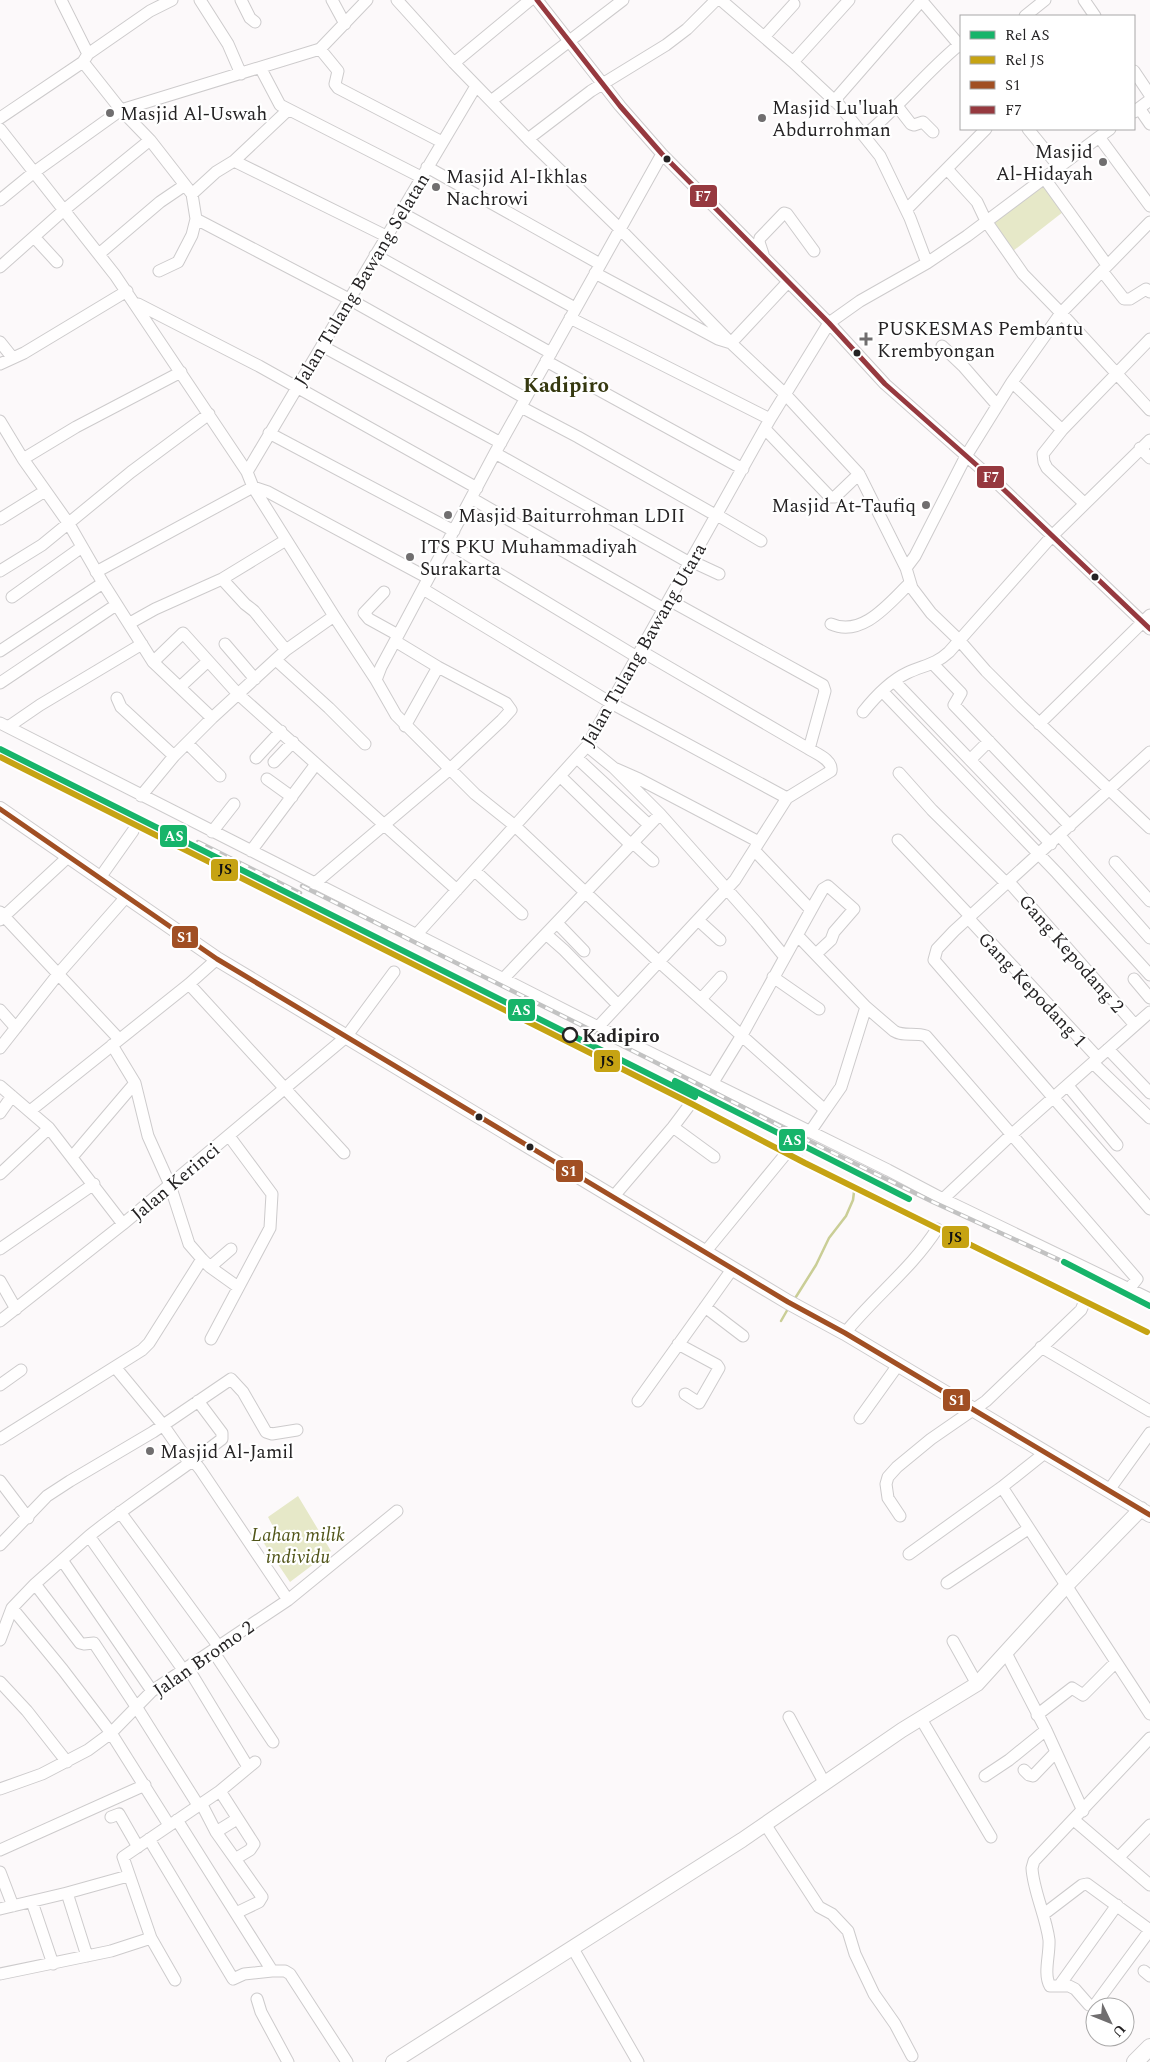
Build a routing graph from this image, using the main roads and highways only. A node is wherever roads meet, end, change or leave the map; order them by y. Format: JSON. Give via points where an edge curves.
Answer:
{"nodes":[{"id":1,"x":0,"y":809,"type":"edge"},
{"id":2,"x":1145,"y":1512,"type":"edge"},
{"id":3,"x":1150,"y":2047,"type":"edge"},
{"id":4,"x":1150,"y":2052,"type":"edge"},
{"id":5,"x":393,"y":2062,"type":"edge"},
{"id":6,"x":1135,"y":2062,"type":"edge"},
{"id":7,"x":1143,"y":2062,"type":"edge"}],
"edges":[{"from":1,"to":2,"type":"main road","via":[[217,959]]},
{"from":2,"to":5,"type":"main road","via":[[1067,1585],[977,1684]]},
{"from":3,"to":6,"type":"highway"},
{"from":4,"to":7,"type":"highway"}]}
